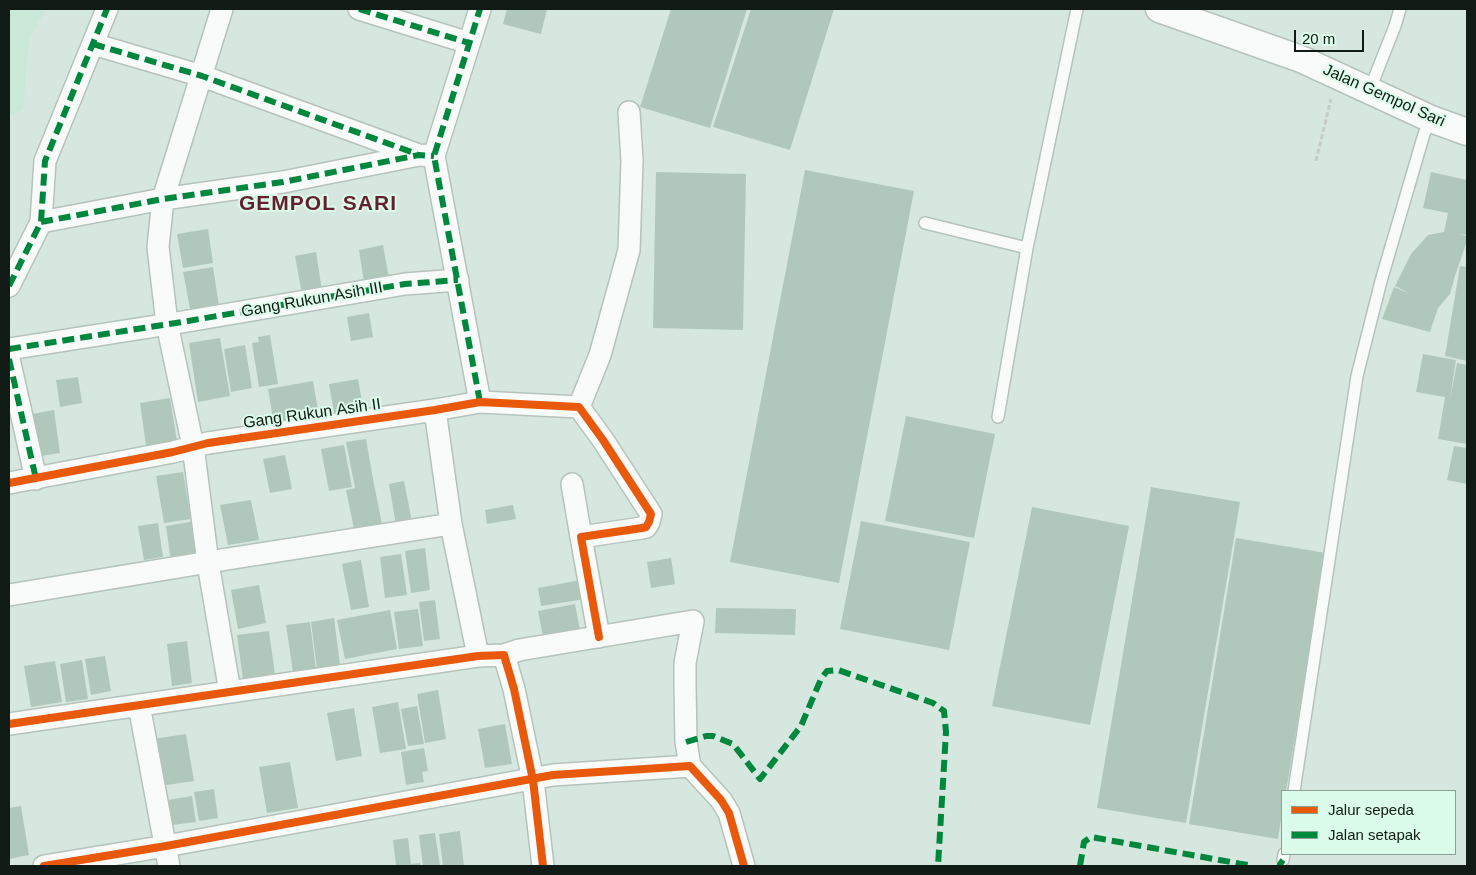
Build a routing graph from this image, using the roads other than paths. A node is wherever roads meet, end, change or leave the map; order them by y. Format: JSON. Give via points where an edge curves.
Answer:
{"nodes":[{"id":1,"x":107,"y":9,"type":"edge"},
{"id":2,"x":222,"y":9,"type":"edge"},
{"id":3,"x":359,"y":9,"type":"edge"},
{"id":4,"x":480,"y":9,"type":"edge"},
{"id":5,"x":1077,"y":9,"type":"edge"},
{"id":6,"x":1159,"y":9,"type":"edge"},
{"id":7,"x":1400,"y":9,"type":"edge"},
{"id":8,"x":470,"y":43,"type":"junction"},
{"id":9,"x":93,"y":44,"type":"junction"},
{"id":10,"x":202,"y":76,"type":"junction"},
{"id":11,"x":1370,"y":89,"type":"junction"},
{"id":12,"x":629,"y":112,"type":"dead end"},
{"id":13,"x":1431,"y":118,"type":"junction"},
{"id":14,"x":1467,"y":132,"type":"edge"},
{"id":15,"x":427,"y":155,"type":"junction"},
{"id":16,"x":163,"y":199,"type":"junction"},
{"id":17,"x":41,"y":222,"type":"junction"},
{"id":18,"x":925,"y":223,"type":"dead end"},
{"id":19,"x":1027,"y":248,"type":"junction"},
{"id":20,"x":458,"y":280,"type":"junction"},
{"id":21,"x":9,"y":286,"type":"edge"},
{"id":22,"x":167,"y":324,"type":"junction"},
{"id":23,"x":9,"y":348,"type":"edge"},
{"id":24,"x":9,"y":359,"type":"edge"},
{"id":25,"x":480,"y":402,"type":"junction"},
{"id":26,"x":579,"y":407,"type":"junction"},
{"id":27,"x":434,"y":410,"type":"junction"},
{"id":28,"x":998,"y":417,"type":"dead end"},
{"id":29,"x":193,"y":446,"type":"junction"},
{"id":30,"x":36,"y":479,"type":"junction"},
{"id":31,"x":9,"y":483,"type":"edge"},
{"id":32,"x":572,"y":484,"type":"dead end"},
{"id":33,"x":451,"y":524,"type":"junction"},
{"id":34,"x":580,"y":537,"type":"junction"},
{"id":35,"x":208,"y":562,"type":"junction"},
{"id":36,"x":9,"y":595,"type":"edge"},
{"id":37,"x":599,"y":637,"type":"junction"},
{"id":38,"x":504,"y":655,"type":"junction"},
{"id":39,"x":478,"y":656,"type":"junction"},
{"id":40,"x":230,"y":692,"type":"junction"},
{"id":41,"x":139,"y":705,"type":"junction"},
{"id":42,"x":9,"y":724,"type":"edge"},
{"id":43,"x":690,"y":766,"type":"junction"},
{"id":44,"x":533,"y":780,"type":"junction"},
{"id":45,"x":1294,"y":790,"type":"edge"},
{"id":46,"x":168,"y":856,"type":"edge"},
{"id":47,"x":44,"y":866,"type":"edge"},
{"id":48,"x":544,"y":866,"type":"edge"},
{"id":49,"x":744,"y":866,"type":"edge"}],
"edges":[{"from":1,"to":9,"type":"street"},
{"from":2,"to":10,"type":"street"},
{"from":3,"to":8,"type":"street"},
{"from":4,"to":8,"type":"street"},
{"from":5,"to":19,"type":"lane"},
{"from":6,"to":11,"type":"street","name":"Jalan Gempol Sari","via":[[1301,59]]},
{"from":7,"to":11,"type":"lane"},
{"from":8,"to":15,"type":"street"},
{"from":9,"to":10,"type":"street"},
{"from":9,"to":17,"type":"street","via":[[45,161]]},
{"from":10,"to":15,"type":"street"},
{"from":10,"to":16,"type":"street"},
{"from":11,"to":13,"type":"street","name":"Jalan Gempol Sari"},
{"from":12,"to":26,"type":"street","via":[[632,161],[629,250],[600,355]]},
{"from":13,"to":14,"type":"street","name":"Jalan Gempol Sari"},
{"from":13,"to":45,"type":"lane","via":[[1384,272],[1357,376]]},
{"from":15,"to":16,"type":"street","via":[[283,182]]},
{"from":15,"to":20,"type":"street"},
{"from":16,"to":17,"type":"street"},
{"from":16,"to":22,"type":"street","via":[[158,247]]},
{"from":17,"to":21,"type":"street"},
{"from":18,"to":19,"type":"lane"},
{"from":19,"to":28,"type":"lane"},
{"from":20,"to":22,"type":"street","name":"Gang Rukun Asih III","via":[[405,284]]},
{"from":20,"to":25,"type":"street"},
{"from":22,"to":23,"type":"street","name":"Gang Rukun Asih III"},
{"from":22,"to":29,"type":"street"},
{"from":24,"to":30,"type":"street"},
{"from":25,"to":26,"type":"street","name":"Gang Rukun Asih II"},
{"from":25,"to":27,"type":"street","name":"Gang Rukun Asih II"},
{"from":26,"to":34,"type":"street","via":[[651,514],[646,527]]},
{"from":27,"to":29,"type":"street","name":"Gang Rukun Asih II"},
{"from":27,"to":33,"type":"street"},
{"from":29,"to":30,"type":"street","name":"Gang Rukun Asih II"},
{"from":29,"to":35,"type":"street"},
{"from":30,"to":31,"type":"street","name":"Gang Rukun Asih II"},
{"from":32,"to":34,"type":"street"},
{"from":33,"to":35,"type":"street"},
{"from":33,"to":39,"type":"street"},
{"from":34,"to":37,"type":"street"},
{"from":35,"to":36,"type":"street"},
{"from":35,"to":40,"type":"street"},
{"from":37,"to":38,"type":"street"},
{"from":37,"to":43,"type":"street","via":[[694,621],[685,663],[686,742]]},
{"from":38,"to":39,"type":"street"},
{"from":38,"to":44,"type":"street"},
{"from":39,"to":40,"type":"street"},
{"from":40,"to":41,"type":"street"},
{"from":41,"to":42,"type":"street"},
{"from":41,"to":46,"type":"street"},
{"from":43,"to":44,"type":"street","via":[[553,775]]},
{"from":43,"to":49,"type":"street","via":[[729,813]]},
{"from":44,"to":46,"type":"street"},
{"from":44,"to":48,"type":"street"},
{"from":46,"to":47,"type":"street"}]}
